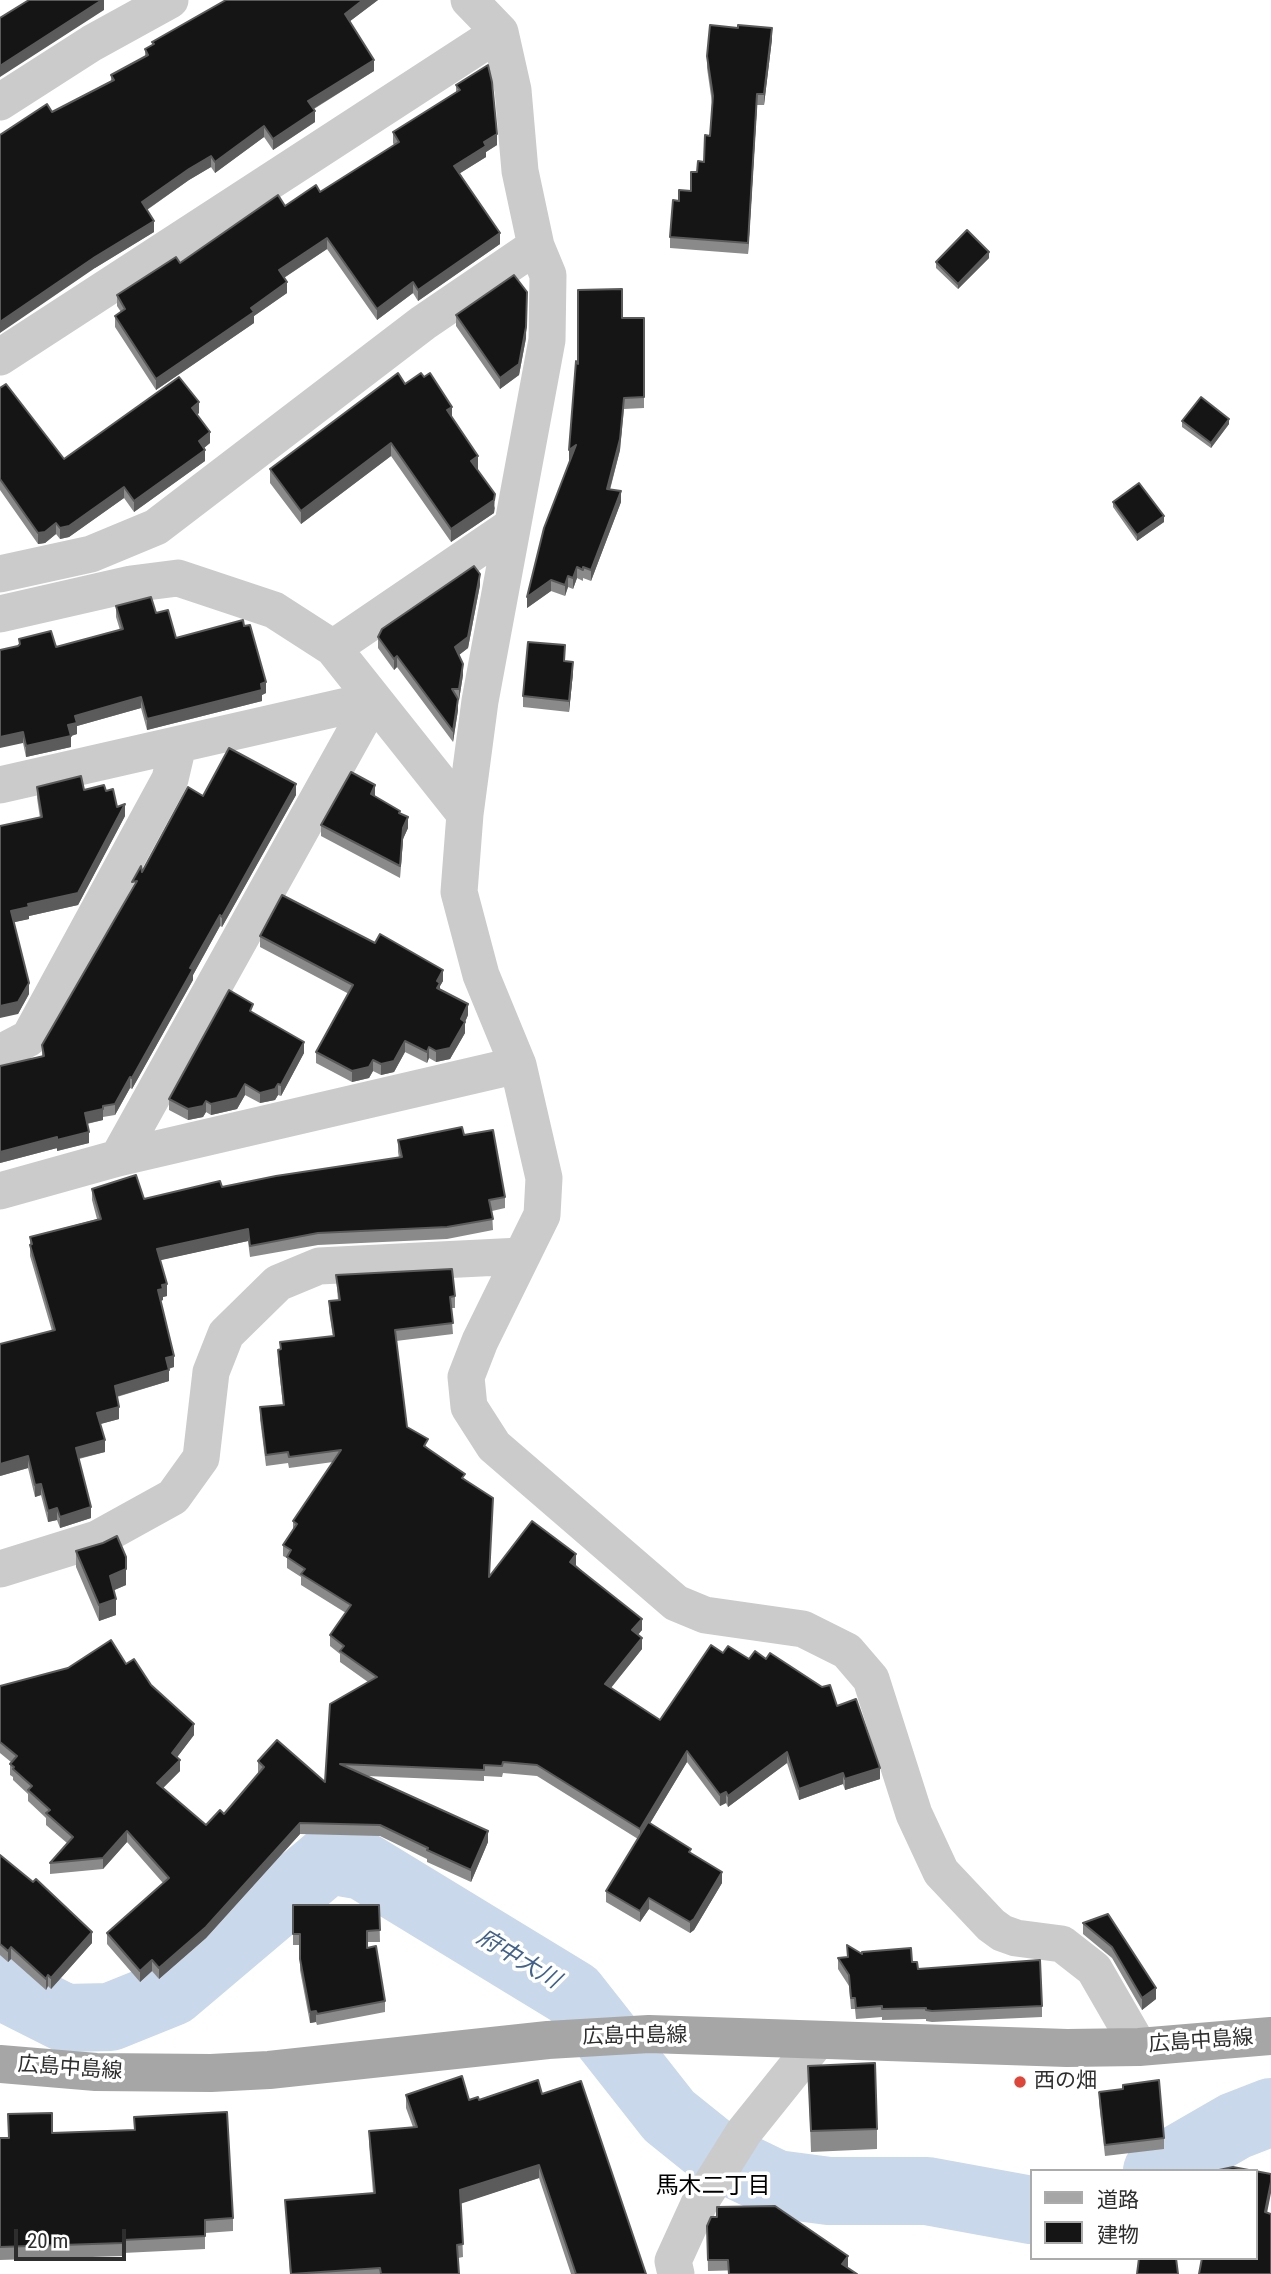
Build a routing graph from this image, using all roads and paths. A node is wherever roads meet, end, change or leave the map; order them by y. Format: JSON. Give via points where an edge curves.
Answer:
{"nodes":[{"id":1,"x":170,"y":0,"type":"edge"},
{"id":2,"x":468,"y":0,"type":"edge"},
{"id":3,"x":500,"y":33,"type":"junction"},
{"id":4,"x":0,"y":102,"type":"edge"},
{"id":5,"x":536,"y":246,"type":"junction"},
{"id":6,"x":0,"y":357,"type":"edge"},
{"id":7,"x":512,"y":526,"type":"junction"},
{"id":8,"x":156,"y":527,"type":"junction"},
{"id":9,"x":0,"y":574,"type":"edge"},
{"id":10,"x":178,"y":578,"type":"junction"},
{"id":11,"x":0,"y":614,"type":"edge"},
{"id":12,"x":333,"y":648,"type":"junction"},
{"id":13,"x":373,"y":699,"type":"junction"},
{"id":14,"x":178,"y":746,"type":"junction"},
{"id":15,"x":0,"y":785,"type":"edge"},
{"id":16,"x":465,"y":814,"type":"junction"},
{"id":17,"x":0,"y":1052,"type":"edge"},
{"id":18,"x":518,"y":1065,"type":"junction"},
{"id":19,"x":118,"y":1158,"type":"junction"},
{"id":20,"x":0,"y":1191,"type":"edge"},
{"id":21,"x":522,"y":1256,"type":"junction"},
{"id":22,"x":0,"y":1569,"type":"edge"},
{"id":23,"x":1271,"y":2036,"type":"edge"},
{"id":24,"x":817,"y":2041,"type":"junction"},
{"id":25,"x":1139,"y":2046,"type":"junction"},
{"id":26,"x":0,"y":2064,"type":"edge"},
{"id":27,"x":676,"y":2274,"type":"edge"}],
"edges":[{"from":1,"to":4,"type":"street"},
{"from":2,"to":3,"type":"street"},
{"from":3,"to":5,"type":"street"},
{"from":3,"to":6,"type":"street"},
{"from":5,"to":7,"type":"street","via":[[548,275],[547,340]]},
{"from":5,"to":8,"type":"street","via":[[424,323]]},
{"from":7,"to":12,"type":"street"},
{"from":7,"to":16,"type":"street"},
{"from":8,"to":9,"type":"street","via":[[91,554]]},
{"from":8,"to":10,"type":"street"},
{"from":10,"to":11,"type":"street"},
{"from":10,"to":12,"type":"street","via":[[274,610]]},
{"from":12,"to":13,"type":"street"},
{"from":13,"to":14,"type":"street"},
{"from":13,"to":16,"type":"street"},
{"from":13,"to":19,"type":"street"},
{"from":14,"to":15,"type":"street"},
{"from":14,"to":17,"type":"street","via":[[170,779],[29,1038]]},
{"from":16,"to":18,"type":"street","via":[[460,892],[481,975]]},
{"from":18,"to":19,"type":"street"},
{"from":18,"to":21,"type":"street","via":[[544,1178],[542,1215]]},
{"from":19,"to":20,"type":"street"},
{"from":21,"to":22,"type":"street","via":[[319,1266],[278,1283],[226,1334],[211,1372],[201,1458],[173,1497],[97,1539]]},
{"from":21,"to":25,"type":"street","via":[[466,1377],[469,1407],[494,1446],[677,1603],[705,1615],[803,1629],[847,1651],[871,1679],[914,1814],[941,1872],[1002,1933],[1062,1944],[1094,1969]]},
{"from":23,"to":25,"type":"main road","name":"広島中島線"},
{"from":24,"to":25,"type":"main road","name":"広島中島線"},
{"from":24,"to":26,"type":"main road","name":"広島中島線","via":[[649,2034],[211,2073],[96,2072]]},
{"from":24,"to":27,"type":"street","via":[[744,2132],[699,2204],[673,2261]]}]}
